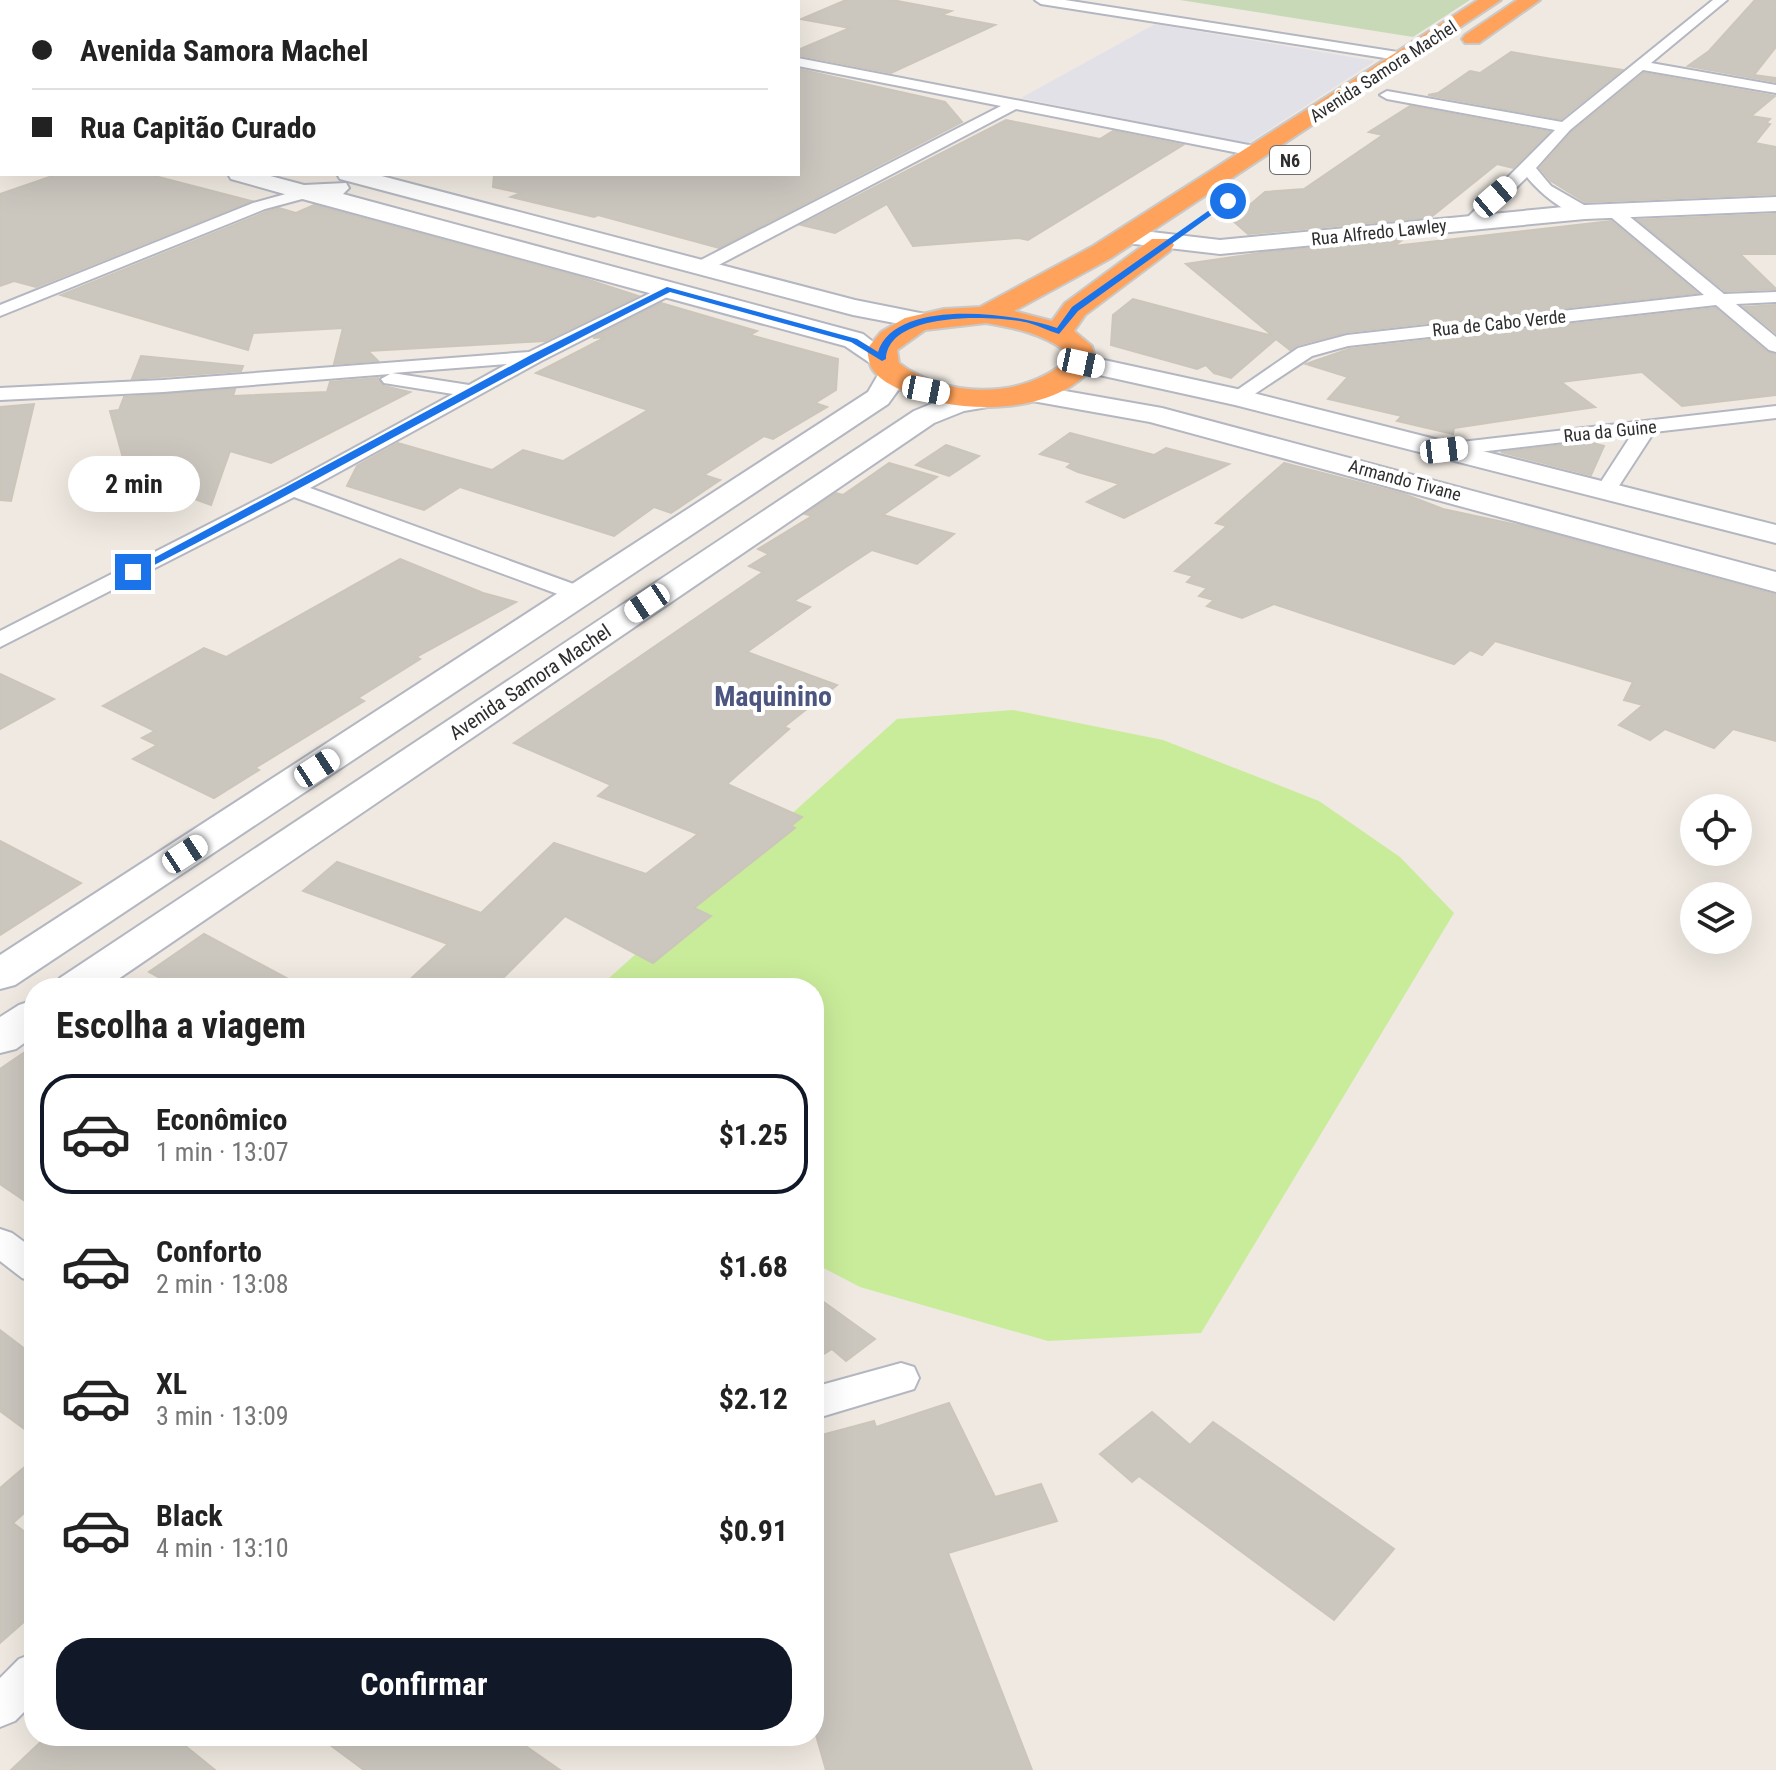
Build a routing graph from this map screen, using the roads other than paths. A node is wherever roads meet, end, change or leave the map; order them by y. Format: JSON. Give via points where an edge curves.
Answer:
{"nodes":[{"id":1,"x":1041,"y":0,"type":"edge"},
{"id":2,"x":1491,"y":0,"type":"edge"},
{"id":3,"x":1530,"y":0,"type":"edge"},
{"id":4,"x":1721,"y":0,"type":"edge"},
{"id":5,"x":800,"y":62,"type":"edge"},
{"id":6,"x":1407,"y":62,"type":"junction"},
{"id":7,"x":1638,"y":65,"type":"junction"},
{"id":8,"x":1776,"y":89,"type":"edge"},
{"id":9,"x":1387,"y":95,"type":"junction"},
{"id":10,"x":1015,"y":104,"type":"junction"},
{"id":11,"x":1363,"y":111,"type":"dead end"},
{"id":12,"x":1306,"y":121,"type":"junction"},
{"id":13,"x":1339,"y":127,"type":"dead end"},
{"id":14,"x":1565,"y":127,"type":"junction"},
{"id":15,"x":1259,"y":152,"type":"junction"},
{"id":16,"x":1528,"y":168,"type":"junction"},
{"id":17,"x":251,"y":176,"type":"edge"},
{"id":18,"x":350,"y":176,"type":"edge"},
{"id":19,"x":354,"y":176,"type":"edge"},
{"id":20,"x":1216,"y":179,"type":"junction"},
{"id":21,"x":299,"y":184,"type":"edge"},
{"id":22,"x":1248,"y":187,"type":"dead end"},
{"id":23,"x":1495,"y":197,"type":"junction"},
{"id":24,"x":1776,"y":204,"type":"edge"},
{"id":25,"x":259,"y":206,"type":"junction"},
{"id":26,"x":1576,"y":206,"type":"junction"},
{"id":27,"x":1612,"y":210,"type":"junction"},
{"id":28,"x":1471,"y":223,"type":"junction"},
{"id":29,"x":1190,"y":226,"type":"dead end"},
{"id":30,"x":1126,"y":236,"type":"junction"},
{"id":31,"x":1166,"y":241,"type":"junction"},
{"id":32,"x":633,"y":248,"type":"junction"},
{"id":33,"x":703,"y":266,"type":"junction"},
{"id":34,"x":597,"y":270,"type":"junction"},
{"id":35,"x":669,"y":289,"type":"junction"},
{"id":36,"x":1776,"y":297,"type":"edge"},
{"id":37,"x":1720,"y":299,"type":"junction"},
{"id":38,"x":0,"y":311,"type":"edge"},
{"id":39,"x":986,"y":315,"type":"junction"},
{"id":40,"x":926,"y":321,"type":"junction"},
{"id":41,"x":1059,"y":331,"type":"junction"},
{"id":42,"x":1776,"y":346,"type":"edge"},
{"id":43,"x":534,"y":357,"type":"junction"},
{"id":44,"x":1081,"y":363,"type":"junction"},
{"id":45,"x":887,"y":366,"type":"junction"},
{"id":46,"x":340,"y":372,"type":"junction"},
{"id":47,"x":473,"y":391,"type":"junction"},
{"id":48,"x":1031,"y":393,"type":"junction"},
{"id":49,"x":0,"y":394,"type":"edge"},
{"id":50,"x":1237,"y":397,"type":"junction"},
{"id":51,"x":995,"y":398,"type":"junction"},
{"id":52,"x":1776,"y":412,"type":"edge"},
{"id":53,"x":1326,"y":421,"type":"junction"},
{"id":54,"x":1647,"y":427,"type":"junction"},
{"id":55,"x":1382,"y":434,"type":"junction"},
{"id":56,"x":1444,"y":450,"type":"junction"},
{"id":57,"x":1294,"y":451,"type":"junction"},
{"id":58,"x":1352,"y":466,"type":"junction"},
{"id":59,"x":293,"y":489,"type":"junction"},
{"id":60,"x":1606,"y":491,"type":"junction"},
{"id":61,"x":1766,"y":531,"type":"edge"},
{"id":62,"x":1729,"y":570,"type":"junction"},
{"id":63,"x":1776,"y":582,"type":"edge"},
{"id":64,"x":582,"y":595,"type":"junction"},
{"id":65,"x":0,"y":640,"type":"edge"},
{"id":66,"x":0,"y":975,"type":"edge"},
{"id":67,"x":90,"y":978,"type":"edge"},
{"id":68,"x":24,"y":1022,"type":"edge"},
{"id":69,"x":0,"y":1038,"type":"edge"},
{"id":70,"x":0,"y":1242,"type":"edge"},
{"id":71,"x":24,"y":1260,"type":"edge"},
{"id":72,"x":901,"y":1378,"type":"dead end"},
{"id":73,"x":824,"y":1400,"type":"edge"},
{"id":74,"x":24,"y":1683,"type":"edge"},
{"id":75,"x":0,"y":1707,"type":"edge"}],
"edges":[{"from":1,"to":6,"type":"street"},
{"from":2,"to":6,"type":"highway","name":"Avenida Samora Machel","number":"N6"},
{"from":3,"to":6,"type":"highway","name":"Avenida Samora Machel","number":"N6","via":[[1449,54]]},
{"from":4,"to":7,"type":"street"},
{"from":5,"to":10,"type":"street"},
{"from":6,"to":9,"type":"highway","name":"Avenida Samora Machel","number":"N6"},
{"from":6,"to":12,"type":"highway","name":"Avenida Samora Machel","number":"N6"},
{"from":7,"to":8,"type":"street"},
{"from":7,"to":14,"type":"street"},
{"from":9,"to":11,"type":"highway","name":"Avenida Samora Machel","number":"N6"},
{"from":9,"to":14,"type":"street"},
{"from":10,"to":15,"type":"street"},
{"from":10,"to":33,"type":"street"},
{"from":12,"to":13,"type":"highway"},
{"from":12,"to":15,"type":"highway","name":"Avenida Samora Machel","number":"N6"},
{"from":14,"to":16,"type":"street"},
{"from":15,"to":20,"type":"highway","name":"Avenida Samora Machel","number":"N6"},
{"from":16,"to":23,"type":"street"},
{"from":16,"to":26,"type":"street","via":[[1545,189]]},
{"from":17,"to":21,"type":"street"},
{"from":18,"to":21,"type":"street","via":[[337,188]]},
{"from":19,"to":32,"type":"street"},
{"from":20,"to":22,"type":"highway"},
{"from":20,"to":30,"type":"highway","name":"Avenida Samora Machel","number":"N6"},
{"from":21,"to":25,"type":"street"},
{"from":21,"to":25,"type":"street"},
{"from":21,"to":34,"type":"street"},
{"from":23,"to":26,"type":"street","via":[[1528,196]]},
{"from":23,"to":28,"type":"street"},
{"from":24,"to":27,"type":"street","name":"Rua Alfredo Lawley"},
{"from":25,"to":38,"type":"street"},
{"from":26,"to":27,"type":"street","name":"Rua Alfredo Lawley"},
{"from":26,"to":28,"type":"street","name":"Rua Alfredo Lawley"},
{"from":27,"to":37,"type":"street"},
{"from":28,"to":31,"type":"street","name":"Rua Alfredo Lawley","via":[[1262,244],[1194,246]]},
{"from":29,"to":31,"type":"highway"},
{"from":30,"to":31,"type":"street","name":"Rua Alfredo Lawley"},
{"from":30,"to":39,"type":"highway","name":"Avenida Samora Machel","number":"N6"},
{"from":31,"to":41,"type":"highway","via":[[1075,309]]},
{"from":32,"to":33,"type":"street"},
{"from":32,"to":34,"type":"street"},
{"from":33,"to":40,"type":"street"},
{"from":34,"to":35,"type":"street"},
{"from":35,"to":43,"type":"street"},
{"from":35,"to":45,"type":"street","via":[[854,340]]},
{"from":36,"to":37,"type":"street","name":"Rua de Cabo Verde"},
{"from":37,"to":42,"type":"street"},
{"from":37,"to":50,"type":"street","name":"Rua de Cabo Verde","via":[[1347,341],[1305,352]]},
{"from":39,"to":40,"type":"highway"},
{"from":39,"to":41,"type":"highway"},
{"from":40,"to":45,"type":"highway","via":[[888,339],[882,349]]},
{"from":41,"to":44,"type":"highway","via":[[1078,346]]},
{"from":43,"to":46,"type":"street"},
{"from":43,"to":47,"type":"street"},
{"from":44,"to":48,"type":"highway","via":[[1071,376]]},
{"from":44,"to":50,"type":"street","name":"Armando Tivane"},
{"from":45,"to":51,"type":"highway","via":[[926,390]]},
{"from":45,"to":64,"type":"street","via":[[890,382],[878,398]]},
{"from":46,"to":47,"type":"street"},
{"from":46,"to":49,"type":"street"},
{"from":47,"to":59,"type":"street"},
{"from":48,"to":51,"type":"highway"},
{"from":48,"to":57,"type":"street","name":"Armando Tivane","via":[[1152,414]]},
{"from":50,"to":53,"type":"street","name":"Armando Tivane"},
{"from":51,"to":67,"type":"street","name":"Avenida Samora Machel","via":[[958,403],[924,417]]},
{"from":52,"to":54,"type":"street","name":"Rua da Guine"},
{"from":53,"to":55,"type":"street","name":"Armando Tivane"},
{"from":53,"to":57,"type":"street"},
{"from":54,"to":56,"type":"street","name":"Rua da Guine"},
{"from":54,"to":60,"type":"street"},
{"from":55,"to":56,"type":"street","name":"Armando Tivane"},
{"from":55,"to":58,"type":"street"},
{"from":56,"to":60,"type":"street","name":"Armando Tivane"},
{"from":57,"to":58,"type":"street","name":"Armando Tivane"},
{"from":58,"to":62,"type":"street","name":"Armando Tivane"},
{"from":59,"to":64,"type":"street"},
{"from":59,"to":65,"type":"street"},
{"from":60,"to":61,"type":"street","name":"Armando Tivane"},
{"from":61,"to":62,"type":"street"},
{"from":62,"to":63,"type":"street","name":"Armando Tivane"},
{"from":64,"to":66,"type":"street"},
{"from":68,"to":69,"type":"street"},
{"from":70,"to":71,"type":"street"},
{"from":72,"to":73,"type":"street"},
{"from":74,"to":75,"type":"street"}]}
